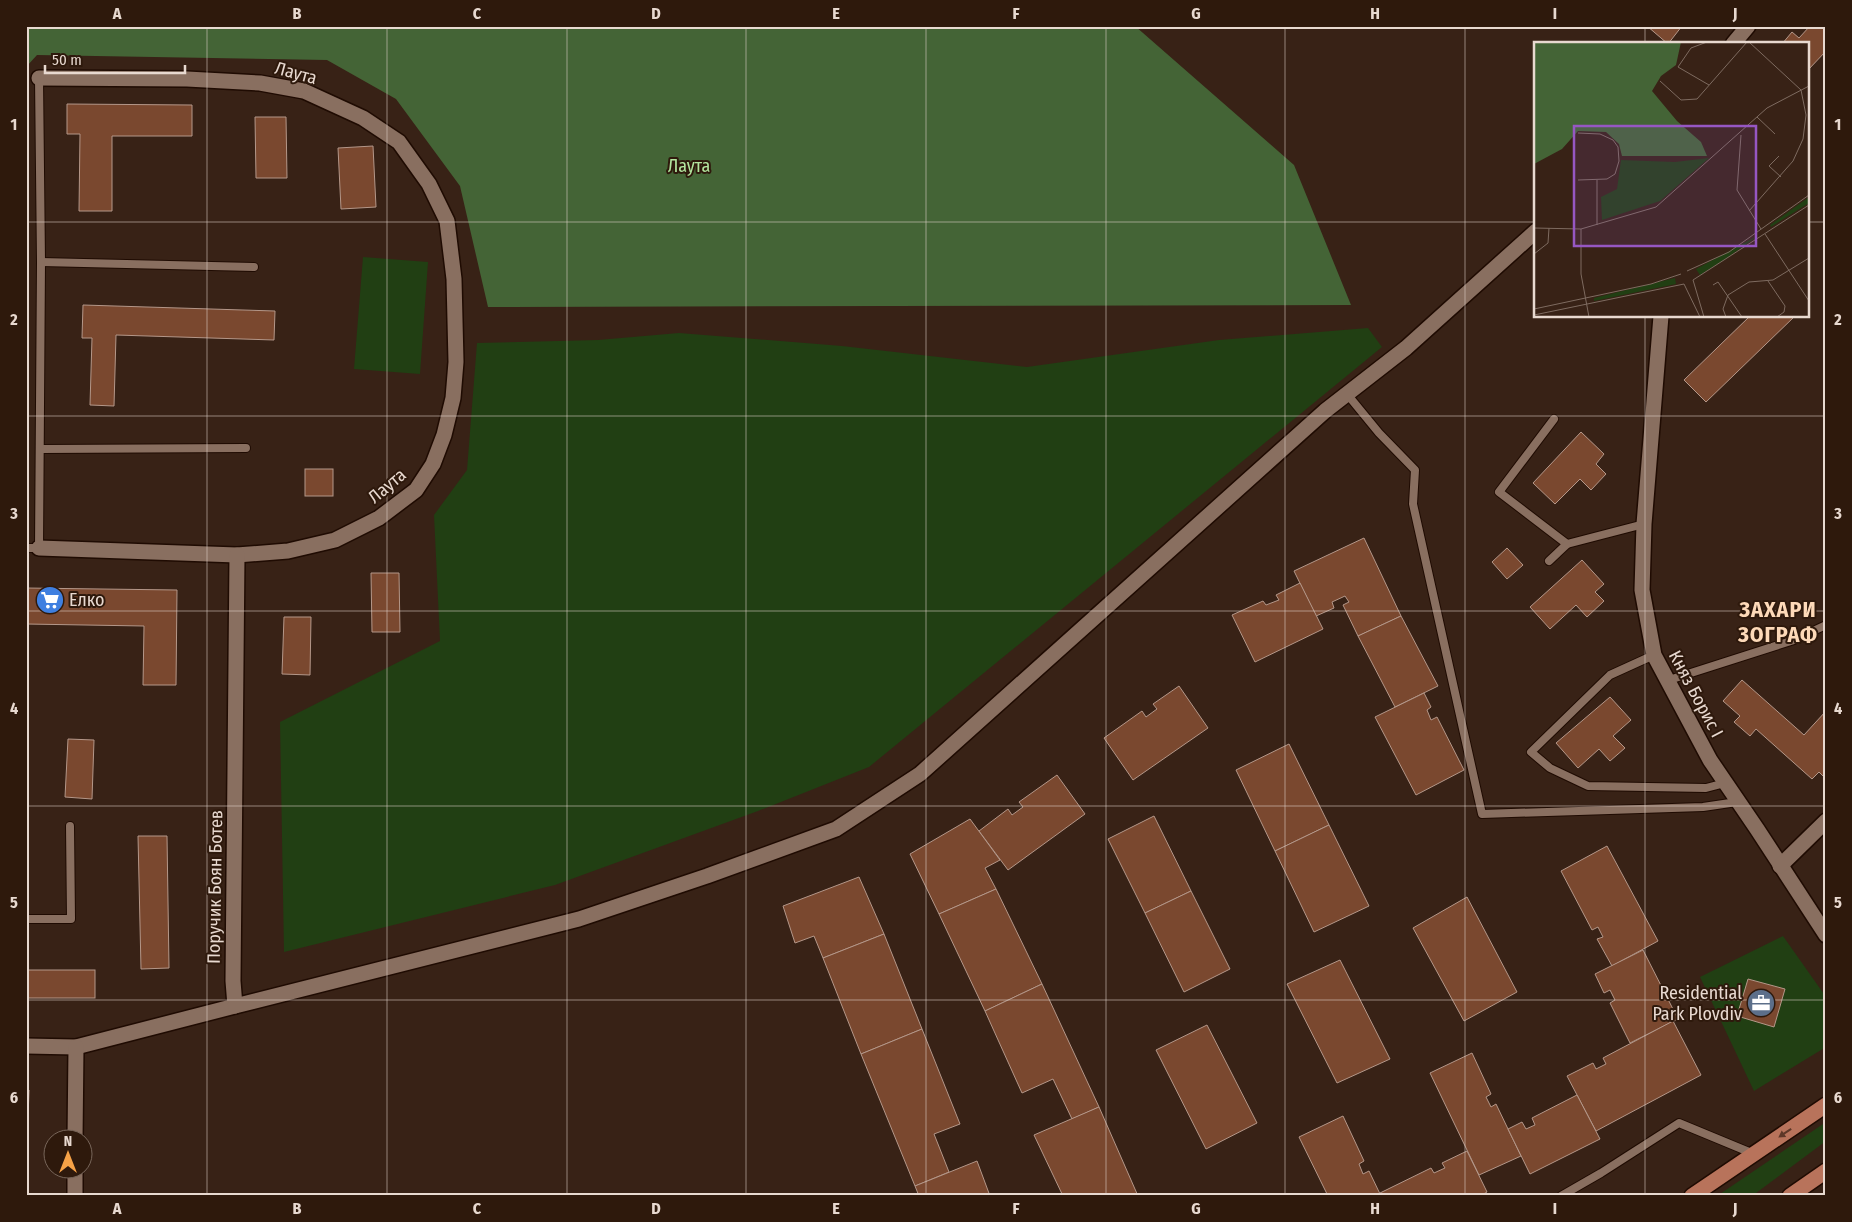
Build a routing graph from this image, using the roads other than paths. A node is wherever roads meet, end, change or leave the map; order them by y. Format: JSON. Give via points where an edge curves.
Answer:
{"nodes":[{"id":1,"x":1748,"y":26,"type":"edge"},
{"id":2,"x":1735,"y":42,"type":"edge"},
{"id":3,"x":39,"y":78,"type":"joint"},
{"id":4,"x":1534,"y":233,"type":"edge"},
{"id":5,"x":41,"y":262,"type":"junction"},
{"id":6,"x":254,"y":267,"type":"dead end"},
{"id":7,"x":1661,"y":318,"type":"edge"},
{"id":8,"x":1346,"y":394,"type":"junction"},
{"id":9,"x":1554,"y":419,"type":"dead end"},
{"id":10,"x":246,"y":448,"type":"dead end"},
{"id":11,"x":41,"y":449,"type":"junction"},
{"id":12,"x":1644,"y":524,"type":"junction"},
{"id":13,"x":1567,"y":544,"type":"junction"},
{"id":14,"x":33,"y":548,"type":"edge"},
{"id":15,"x":237,"y":555,"type":"junction"},
{"id":16,"x":1549,"y":561,"type":"dead end"},
{"id":17,"x":1826,"y":625,"type":"edge"},
{"id":18,"x":1654,"y":655,"type":"junction"},
{"id":19,"x":1669,"y":680,"type":"junction"},
{"id":20,"x":1725,"y":783,"type":"junction"},
{"id":21,"x":1737,"y":802,"type":"junction"},
{"id":22,"x":1826,"y":821,"type":"edge"},
{"id":23,"x":70,"y":826,"type":"dead end"},
{"id":24,"x":1780,"y":866,"type":"junction"},
{"id":25,"x":26,"y":919,"type":"edge"},
{"id":26,"x":1826,"y":935,"type":"edge"},
{"id":27,"x":235,"y":1006,"type":"junction"},
{"id":28,"x":26,"y":1046,"type":"edge"},
{"id":29,"x":76,"y":1047,"type":"junction"},
{"id":30,"x":1826,"y":1105,"type":"edge"},
{"id":31,"x":76,"y":1130,"type":"edge"},
{"id":32,"x":1754,"y":1154,"type":"junction"},
{"id":33,"x":1826,"y":1171,"type":"edge"},
{"id":34,"x":75,"y":1180,"type":"edge"},
{"id":35,"x":75,"y":1196,"type":"edge"},
{"id":36,"x":1561,"y":1196,"type":"edge"},
{"id":37,"x":1692,"y":1196,"type":"edge"},
{"id":38,"x":1790,"y":1196,"type":"edge"}],
"edges":[{"from":1,"to":2,"type":"street"},
{"from":3,"to":5,"type":"lane"},
{"from":3,"to":15,"type":"street","name":"Лаута","via":[[260,83],[304,91],[363,118],[399,142],[429,184],[446,221],[454,279],[456,362],[453,398],[433,464],[416,490],[379,518],[335,540],[288,551]]},
{"from":4,"to":8,"type":"street","via":[[1406,348]]},
{"from":5,"to":6,"type":"lane"},
{"from":5,"to":11,"type":"lane"},
{"from":7,"to":12,"type":"street","name":"Княз Борис I"},
{"from":8,"to":21,"type":"lane","via":[[1415,470],[1413,504],[1482,814],[1703,807]]},
{"from":8,"to":27,"type":"street","via":[[920,774],[836,829],[708,876],[579,918]]},
{"from":9,"to":13,"type":"lane","via":[[1499,492]]},
{"from":10,"to":11,"type":"lane"},
{"from":11,"to":14,"type":"lane"},
{"from":12,"to":13,"type":"lane"},
{"from":12,"to":18,"type":"street","name":"Княз Борис I","via":[[1642,590]]},
{"from":13,"to":16,"type":"lane"},
{"from":14,"to":15,"type":"street","name":"Лаута"},
{"from":15,"to":27,"type":"street","name":"Поручик Боян Ботев"},
{"from":17,"to":19,"type":"lane","via":[[1794,640]]},
{"from":18,"to":19,"type":"street","name":"Княз Борис I"},
{"from":18,"to":20,"type":"lane","via":[[1610,675],[1531,752],[1550,768],[1588,786],[1706,788]]},
{"from":19,"to":20,"type":"street","name":"Княз Борис I"},
{"from":20,"to":21,"type":"street","name":"Княз Борис I"},
{"from":21,"to":24,"type":"street","name":"Княз Борис I"},
{"from":22,"to":24,"type":"street"},
{"from":23,"to":25,"type":"lane","via":[[71,919]]},
{"from":24,"to":26,"type":"street","name":"Княз Борис I"},
{"from":27,"to":29,"type":"street"},
{"from":28,"to":29,"type":"street"},
{"from":29,"to":31,"type":"street"},
{"from":30,"to":32,"type":"main road","one_way":true},
{"from":32,"to":36,"type":"lane","via":[[1679,1123]]},
{"from":32,"to":37,"type":"main road"},
{"from":33,"to":38,"type":"main road"},
{"from":34,"to":35,"type":"street"}]}
